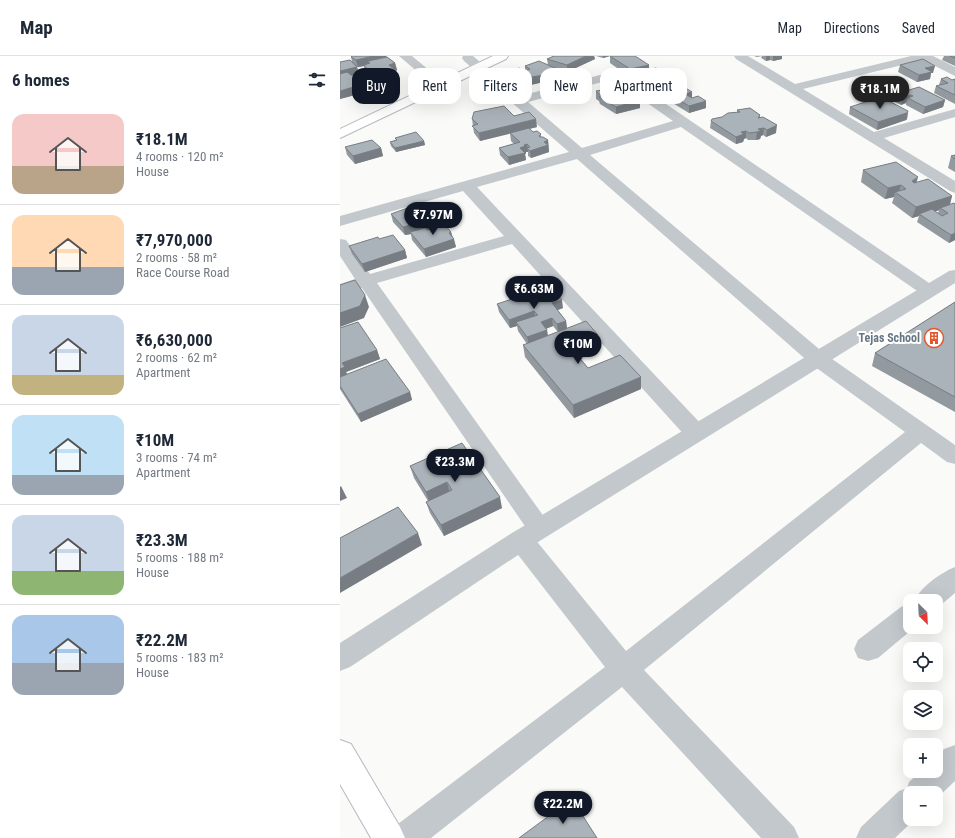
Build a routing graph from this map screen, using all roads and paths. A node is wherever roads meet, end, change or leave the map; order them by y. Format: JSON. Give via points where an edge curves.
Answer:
{"nodes":[{"id":1,"x":405,"y":56,"type":"edge"},
{"id":2,"x":502,"y":56,"type":"edge"},
{"id":3,"x":740,"y":56,"type":"edge"},
{"id":4,"x":925,"y":56,"type":"edge"},
{"id":5,"x":468,"y":61,"type":"edge"},
{"id":6,"x":420,"y":68,"type":"edge"},
{"id":7,"x":477,"y":68,"type":"edge"},
{"id":8,"x":955,"y":72,"type":"edge"},
{"id":9,"x":794,"y":88,"type":"junction"},
{"id":10,"x":532,"y":97,"type":"edge"},
{"id":11,"x":521,"y":104,"type":"edge"},
{"id":12,"x":955,"y":113,"type":"edge"},
{"id":13,"x":683,"y":122,"type":"junction"},
{"id":14,"x":340,"y":134,"type":"edge"},
{"id":15,"x":873,"y":137,"type":"junction"},
{"id":16,"x":579,"y":154,"type":"junction"},
{"id":17,"x":466,"y":185,"type":"junction"},
{"id":18,"x":955,"y":188,"type":"edge"},
{"id":19,"x":340,"y":221,"type":"edge"},
{"id":20,"x":515,"y":238,"type":"junction"},
{"id":21,"x":340,"y":244,"type":"edge"},
{"id":22,"x":955,"y":275,"type":"edge"},
{"id":23,"x":366,"y":281,"type":"junction"},
{"id":24,"x":340,"y":290,"type":"edge"},
{"id":25,"x":929,"y":291,"type":"junction"},
{"id":26,"x":818,"y":359,"type":"junction"},
{"id":27,"x":921,"y":432,"type":"junction"},
{"id":28,"x":696,"y":433,"type":"junction"},
{"id":29,"x":955,"y":456,"type":"edge"},
{"id":30,"x":531,"y":534,"type":"junction"},
{"id":31,"x":955,"y":578,"type":"edge"},
{"id":32,"x":936,"y":594,"type":"edge"},
{"id":33,"x":903,"y":621,"type":"edge"},
{"id":34,"x":868,"y":649,"type":"dead end"},
{"id":35,"x":340,"y":658,"type":"edge"},
{"id":36,"x":624,"y":669,"type":"junction"},
{"id":37,"x":340,"y":755,"type":"edge"},
{"id":38,"x":955,"y":760,"type":"edge"},
{"id":39,"x":927,"y":786,"type":"edge"},
{"id":40,"x":903,"y":809,"type":"edge"},
{"id":41,"x":390,"y":838,"type":"edge"},
{"id":42,"x":405,"y":838,"type":"edge"},
{"id":43,"x":783,"y":838,"type":"edge"},
{"id":44,"x":872,"y":838,"type":"edge"}],
"edges":[{"from":1,"to":6,"type":"street"},
{"from":2,"to":5,"type":"main road"},
{"from":3,"to":9,"type":"street"},
{"from":4,"to":8,"type":"street"},
{"from":4,"to":9,"type":"street"},
{"from":5,"to":7,"type":"street"},
{"from":5,"to":14,"type":"main road"},
{"from":9,"to":15,"type":"street"},
{"from":10,"to":13,"type":"street","via":[[615,75]]},
{"from":11,"to":16,"type":"street"},
{"from":12,"to":15,"type":"street"},
{"from":13,"to":16,"type":"street"},
{"from":13,"to":25,"type":"street"},
{"from":15,"to":18,"type":"street"},
{"from":16,"to":17,"type":"street"},
{"from":16,"to":26,"type":"street"},
{"from":17,"to":19,"type":"street"},
{"from":17,"to":20,"type":"street"},
{"from":20,"to":23,"type":"street"},
{"from":20,"to":28,"type":"street"},
{"from":21,"to":23,"type":"street"},
{"from":22,"to":25,"type":"street"},
{"from":23,"to":24,"type":"street"},
{"from":23,"to":30,"type":"street"},
{"from":25,"to":26,"type":"street"},
{"from":26,"to":27,"type":"street"},
{"from":26,"to":28,"type":"street"},
{"from":27,"to":29,"type":"street"},
{"from":27,"to":36,"type":"street"},
{"from":28,"to":30,"type":"street"},
{"from":30,"to":35,"type":"street"},
{"from":30,"to":36,"type":"street"},
{"from":31,"to":32,"type":"street"},
{"from":33,"to":34,"type":"street"},
{"from":36,"to":42,"type":"street"},
{"from":36,"to":43,"type":"street"},
{"from":37,"to":41,"type":"main road"},
{"from":38,"to":39,"type":"street"},
{"from":40,"to":44,"type":"street"}]}
